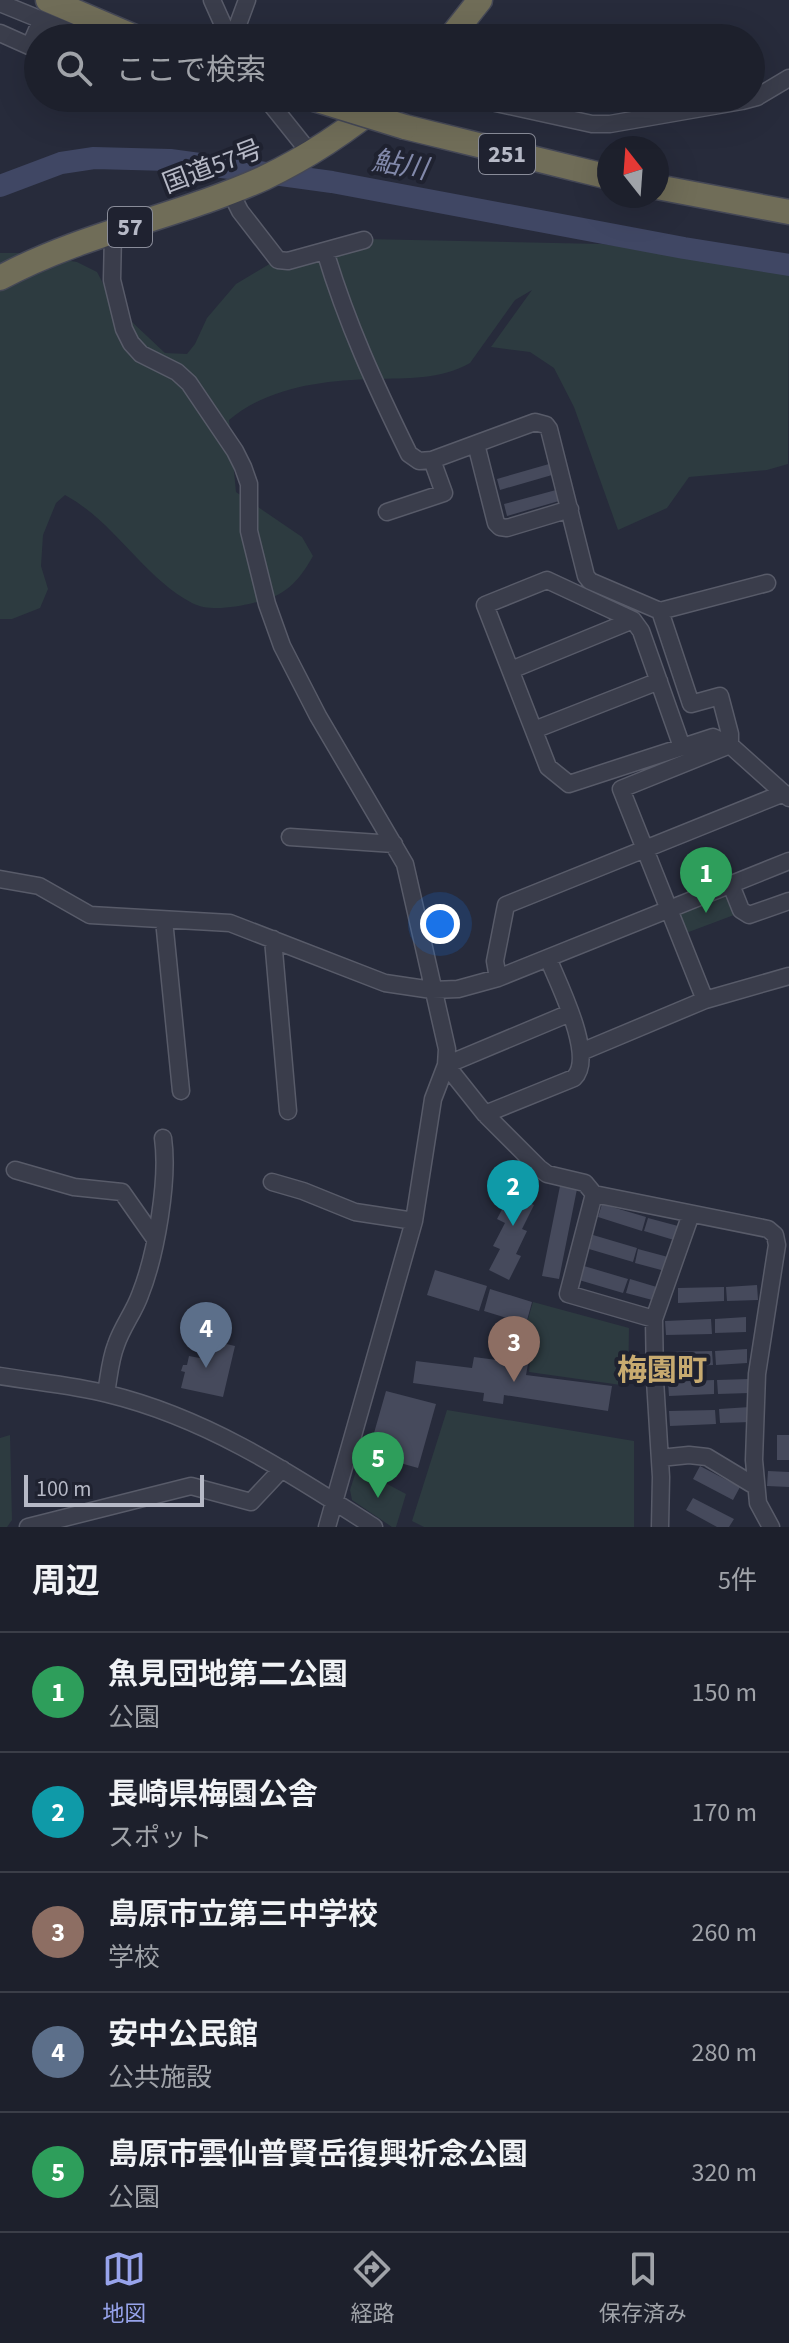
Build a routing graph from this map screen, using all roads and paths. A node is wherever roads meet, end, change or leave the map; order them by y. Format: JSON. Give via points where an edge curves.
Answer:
{"nodes":[{"id":1,"x":48,"y":0,"type":"edge"},
{"id":2,"x":212,"y":0,"type":"edge"},
{"id":3,"x":247,"y":0,"type":"edge"},
{"id":4,"x":480,"y":0,"type":"edge"},
{"id":5,"x":0,"y":3,"type":"edge"},
{"id":6,"x":52,"y":24,"type":"edge"},
{"id":7,"x":104,"y":24,"type":"edge"},
{"id":8,"x":224,"y":24,"type":"edge"},
{"id":9,"x":237,"y":24,"type":"edge"},
{"id":10,"x":461,"y":24,"type":"edge"},
{"id":11,"x":0,"y":33,"type":"edge"},
{"id":12,"x":24,"y":39,"type":"edge"},
{"id":13,"x":789,"y":78,"type":"edge"},
{"id":14,"x":789,"y":87,"type":"edge"},
{"id":15,"x":771,"y":90,"type":"junction"},
{"id":16,"x":765,"y":92,"type":"edge"},
{"id":17,"x":277,"y":112,"type":"edge"},
{"id":18,"x":356,"y":112,"type":"edge"},
{"id":19,"x":367,"y":112,"type":"edge"},
{"id":20,"x":537,"y":112,"type":"edge"},
{"id":21,"x":679,"y":112,"type":"edge"},
{"id":22,"x":310,"y":153,"type":"junction"},
{"id":23,"x":597,"y":174,"type":"edge"},
{"id":24,"x":669,"y":189,"type":"edge"},
{"id":25,"x":230,"y":191,"type":"junction"},
{"id":26,"x":789,"y":212,"type":"edge"},
{"id":27,"x":113,"y":233,"type":"junction"},
{"id":28,"x":364,"y":240,"type":"dead end"},
{"id":29,"x":325,"y":251,"type":"junction"},
{"id":30,"x":0,"y":278,"type":"edge"},
{"id":31,"x":476,"y":444,"type":"junction"},
{"id":32,"x":432,"y":460,"type":"junction"},
{"id":33,"x":570,"y":509,"type":"junction"},
{"id":34,"x":387,"y":512,"type":"dead end"},
{"id":35,"x":767,"y":583,"type":"dead end"},
{"id":36,"x":660,"y":611,"type":"junction"},
{"id":37,"x":633,"y":620,"type":"junction"},
{"id":38,"x":511,"y":670,"type":"junction"},
{"id":39,"x":659,"y":681,"type":"junction"},
{"id":40,"x":534,"y":730,"type":"junction"},
{"id":41,"x":730,"y":745,"type":"junction"},
{"id":42,"x":682,"y":747,"type":"junction"},
{"id":43,"x":786,"y":796,"type":"edge"},
{"id":44,"x":290,"y":837,"type":"dead end"},
{"id":45,"x":394,"y":844,"type":"junction"},
{"id":46,"x":645,"y":849,"type":"junction"},
{"id":47,"x":789,"y":861,"type":"edge"},
{"id":48,"x":0,"y":879,"type":"edge"},
{"id":49,"x":731,"y":885,"type":"junction"},
{"id":50,"x":789,"y":901,"type":"edge"},
{"id":51,"x":669,"y":910,"type":"junction"},
{"id":52,"x":164,"y":920,"type":"junction"},
{"id":53,"x":273,"y":939,"type":"junction"},
{"id":54,"x":548,"y":958,"type":"junction"},
{"id":55,"x":498,"y":978,"type":"junction"},
{"id":56,"x":788,"y":980,"type":"edge"},
{"id":57,"x":432,"y":990,"type":"junction"},
{"id":58,"x":705,"y":1000,"type":"junction"},
{"id":59,"x":570,"y":1013,"type":"junction"},
{"id":60,"x":581,"y":1052,"type":"junction"},
{"id":61,"x":446,"y":1065,"type":"junction"},
{"id":62,"x":464,"y":1088,"type":"junction"},
{"id":63,"x":181,"y":1091,"type":"dead end"},
{"id":64,"x":435,"y":1091,"type":"junction"},
{"id":65,"x":288,"y":1111,"type":"dead end"},
{"id":66,"x":485,"y":1114,"type":"junction"},
{"id":67,"x":163,"y":1138,"type":"dead end"},
{"id":68,"x":15,"y":1170,"type":"dead end"},
{"id":69,"x":272,"y":1182,"type":"dead end"},
{"id":70,"x":594,"y":1194,"type":"junction"},
{"id":71,"x":691,"y":1214,"type":"junction"},
{"id":72,"x":414,"y":1221,"type":"junction"},
{"id":73,"x":155,"y":1239,"type":"junction"},
{"id":74,"x":654,"y":1319,"type":"junction"},
{"id":75,"x":0,"y":1376,"type":"edge"},
{"id":76,"x":106,"y":1393,"type":"junction"},
{"id":77,"x":660,"y":1458,"type":"junction"},
{"id":78,"x":282,"y":1469,"type":"junction"},
{"id":79,"x":755,"y":1486,"type":"junction"},
{"id":80,"x":335,"y":1502,"type":"junction"},
{"id":81,"x":28,"y":1527,"type":"edge"},
{"id":82,"x":327,"y":1527,"type":"edge"},
{"id":83,"x":374,"y":1527,"type":"edge"},
{"id":84,"x":660,"y":1527,"type":"edge"},
{"id":85,"x":771,"y":1527,"type":"edge"}],
"edges":[{"from":1,"to":7,"type":"highway"},
{"from":2,"to":8,"type":"street"},
{"from":3,"to":9,"type":"street"},
{"from":4,"to":10,"type":"highway"},
{"from":5,"to":6,"type":"street"},
{"from":11,"to":12,"type":"street"},
{"from":13,"to":15,"type":"street"},
{"from":14,"to":15,"type":"street"},
{"from":15,"to":16,"type":"street"},
{"from":17,"to":22,"type":"street"},
{"from":18,"to":23,"type":"highway","number":"251","bridge":true},
{"from":19,"to":22,"type":"highway","name":"国道57号","number":"57"},
{"from":20,"to":21,"type":"street","via":[[610,124]]},
{"from":22,"to":25,"type":"highway","name":"国道57号","number":"57"},
{"from":24,"to":26,"type":"highway"},
{"from":25,"to":27,"type":"highway","name":"国道57号","number":"57"},
{"from":25,"to":29,"type":"street","via":[[278,260]]},
{"from":27,"to":30,"type":"highway","name":"国道57号","number":"57"},
{"from":27,"to":45,"type":"street","via":[[112,280],[124,329],[141,354],[189,383],[235,451],[249,484],[252,546],[282,646]]},
{"from":28,"to":29,"type":"street"},
{"from":29,"to":32,"type":"street","via":[[343,311],[409,454],[419,461]]},
{"from":31,"to":32,"type":"street"},
{"from":31,"to":33,"type":"street","via":[[500,527]]},
{"from":31,"to":33,"type":"street","via":[[535,422],[546,425]]},
{"from":32,"to":34,"type":"street","via":[[444,493]]},
{"from":33,"to":36,"type":"street","via":[[590,581]]},
{"from":35,"to":36,"type":"street"},
{"from":36,"to":41,"type":"street","via":[[691,704],[720,696]]},
{"from":37,"to":38,"type":"street"},
{"from":37,"to":38,"type":"street","via":[[547,580],[485,605]]},
{"from":37,"to":39,"type":"street"},
{"from":38,"to":40,"type":"street"},
{"from":39,"to":40,"type":"street"},
{"from":39,"to":42,"type":"street"},
{"from":40,"to":42,"type":"street","via":[[548,767],[569,784]]},
{"from":41,"to":42,"type":"street","via":[[713,737]]},
{"from":41,"to":43,"type":"street"},
{"from":41,"to":46,"type":"street","via":[[621,789]]},
{"from":43,"to":46,"type":"street"},
{"from":44,"to":45,"type":"street"},
{"from":45,"to":57,"type":"street","via":[[407,874]]},
{"from":46,"to":51,"type":"street"},
{"from":46,"to":55,"type":"street","via":[[506,905],[495,961]]},
{"from":47,"to":49,"type":"street"},
{"from":48,"to":52,"type":"street","via":[[39,886],[90,915]]},
{"from":49,"to":50,"type":"street","via":[[741,910],[749,915]]},
{"from":49,"to":51,"type":"street"},
{"from":51,"to":54,"type":"street"},
{"from":51,"to":58,"type":"street"},
{"from":52,"to":53,"type":"street","via":[[230,923]]},
{"from":52,"to":63,"type":"street"},
{"from":53,"to":57,"type":"street","via":[[366,977]]},
{"from":53,"to":65,"type":"street"},
{"from":54,"to":55,"type":"street"},
{"from":54,"to":59,"type":"street"},
{"from":55,"to":57,"type":"street","via":[[466,988]]},
{"from":56,"to":58,"type":"street"},
{"from":57,"to":61,"type":"street","via":[[446,1042]]},
{"from":58,"to":60,"type":"street"},
{"from":59,"to":60,"type":"street"},
{"from":59,"to":61,"type":"street"},
{"from":60,"to":66,"type":"street","via":[[582,1066],[574,1078]]},
{"from":61,"to":62,"type":"street"},
{"from":61,"to":64,"type":"street"},
{"from":62,"to":64,"type":"street"},
{"from":62,"to":66,"type":"street"},
{"from":64,"to":72,"type":"street"},
{"from":66,"to":70,"type":"street","via":[[547,1174],[585,1183]]},
{"from":67,"to":73,"type":"street","via":[[164,1186]]},
{"from":68,"to":73,"type":"street","via":[[74,1187],[122,1192]]},
{"from":69,"to":72,"type":"street","via":[[355,1212]]},
{"from":70,"to":71,"type":"street"},
{"from":70,"to":74,"type":"street","via":[[568,1294]]},
{"from":71,"to":74,"type":"street"},
{"from":71,"to":79,"type":"street","via":[[768,1229],[777,1240],[757,1374]]},
{"from":72,"to":80,"type":"street"},
{"from":73,"to":76,"type":"street","via":[[141,1295],[116,1344]]},
{"from":74,"to":77,"type":"street"},
{"from":75,"to":76,"type":"street"},
{"from":76,"to":78,"type":"street","via":[[234,1442]]},
{"from":77,"to":79,"type":"street","via":[[707,1457]]},
{"from":77,"to":84,"type":"street"},
{"from":78,"to":80,"type":"street"},
{"from":78,"to":81,"type":"street","via":[[251,1502],[191,1486]]},
{"from":79,"to":85,"type":"street"},
{"from":80,"to":82,"type":"street"},
{"from":80,"to":83,"type":"street"}]}
